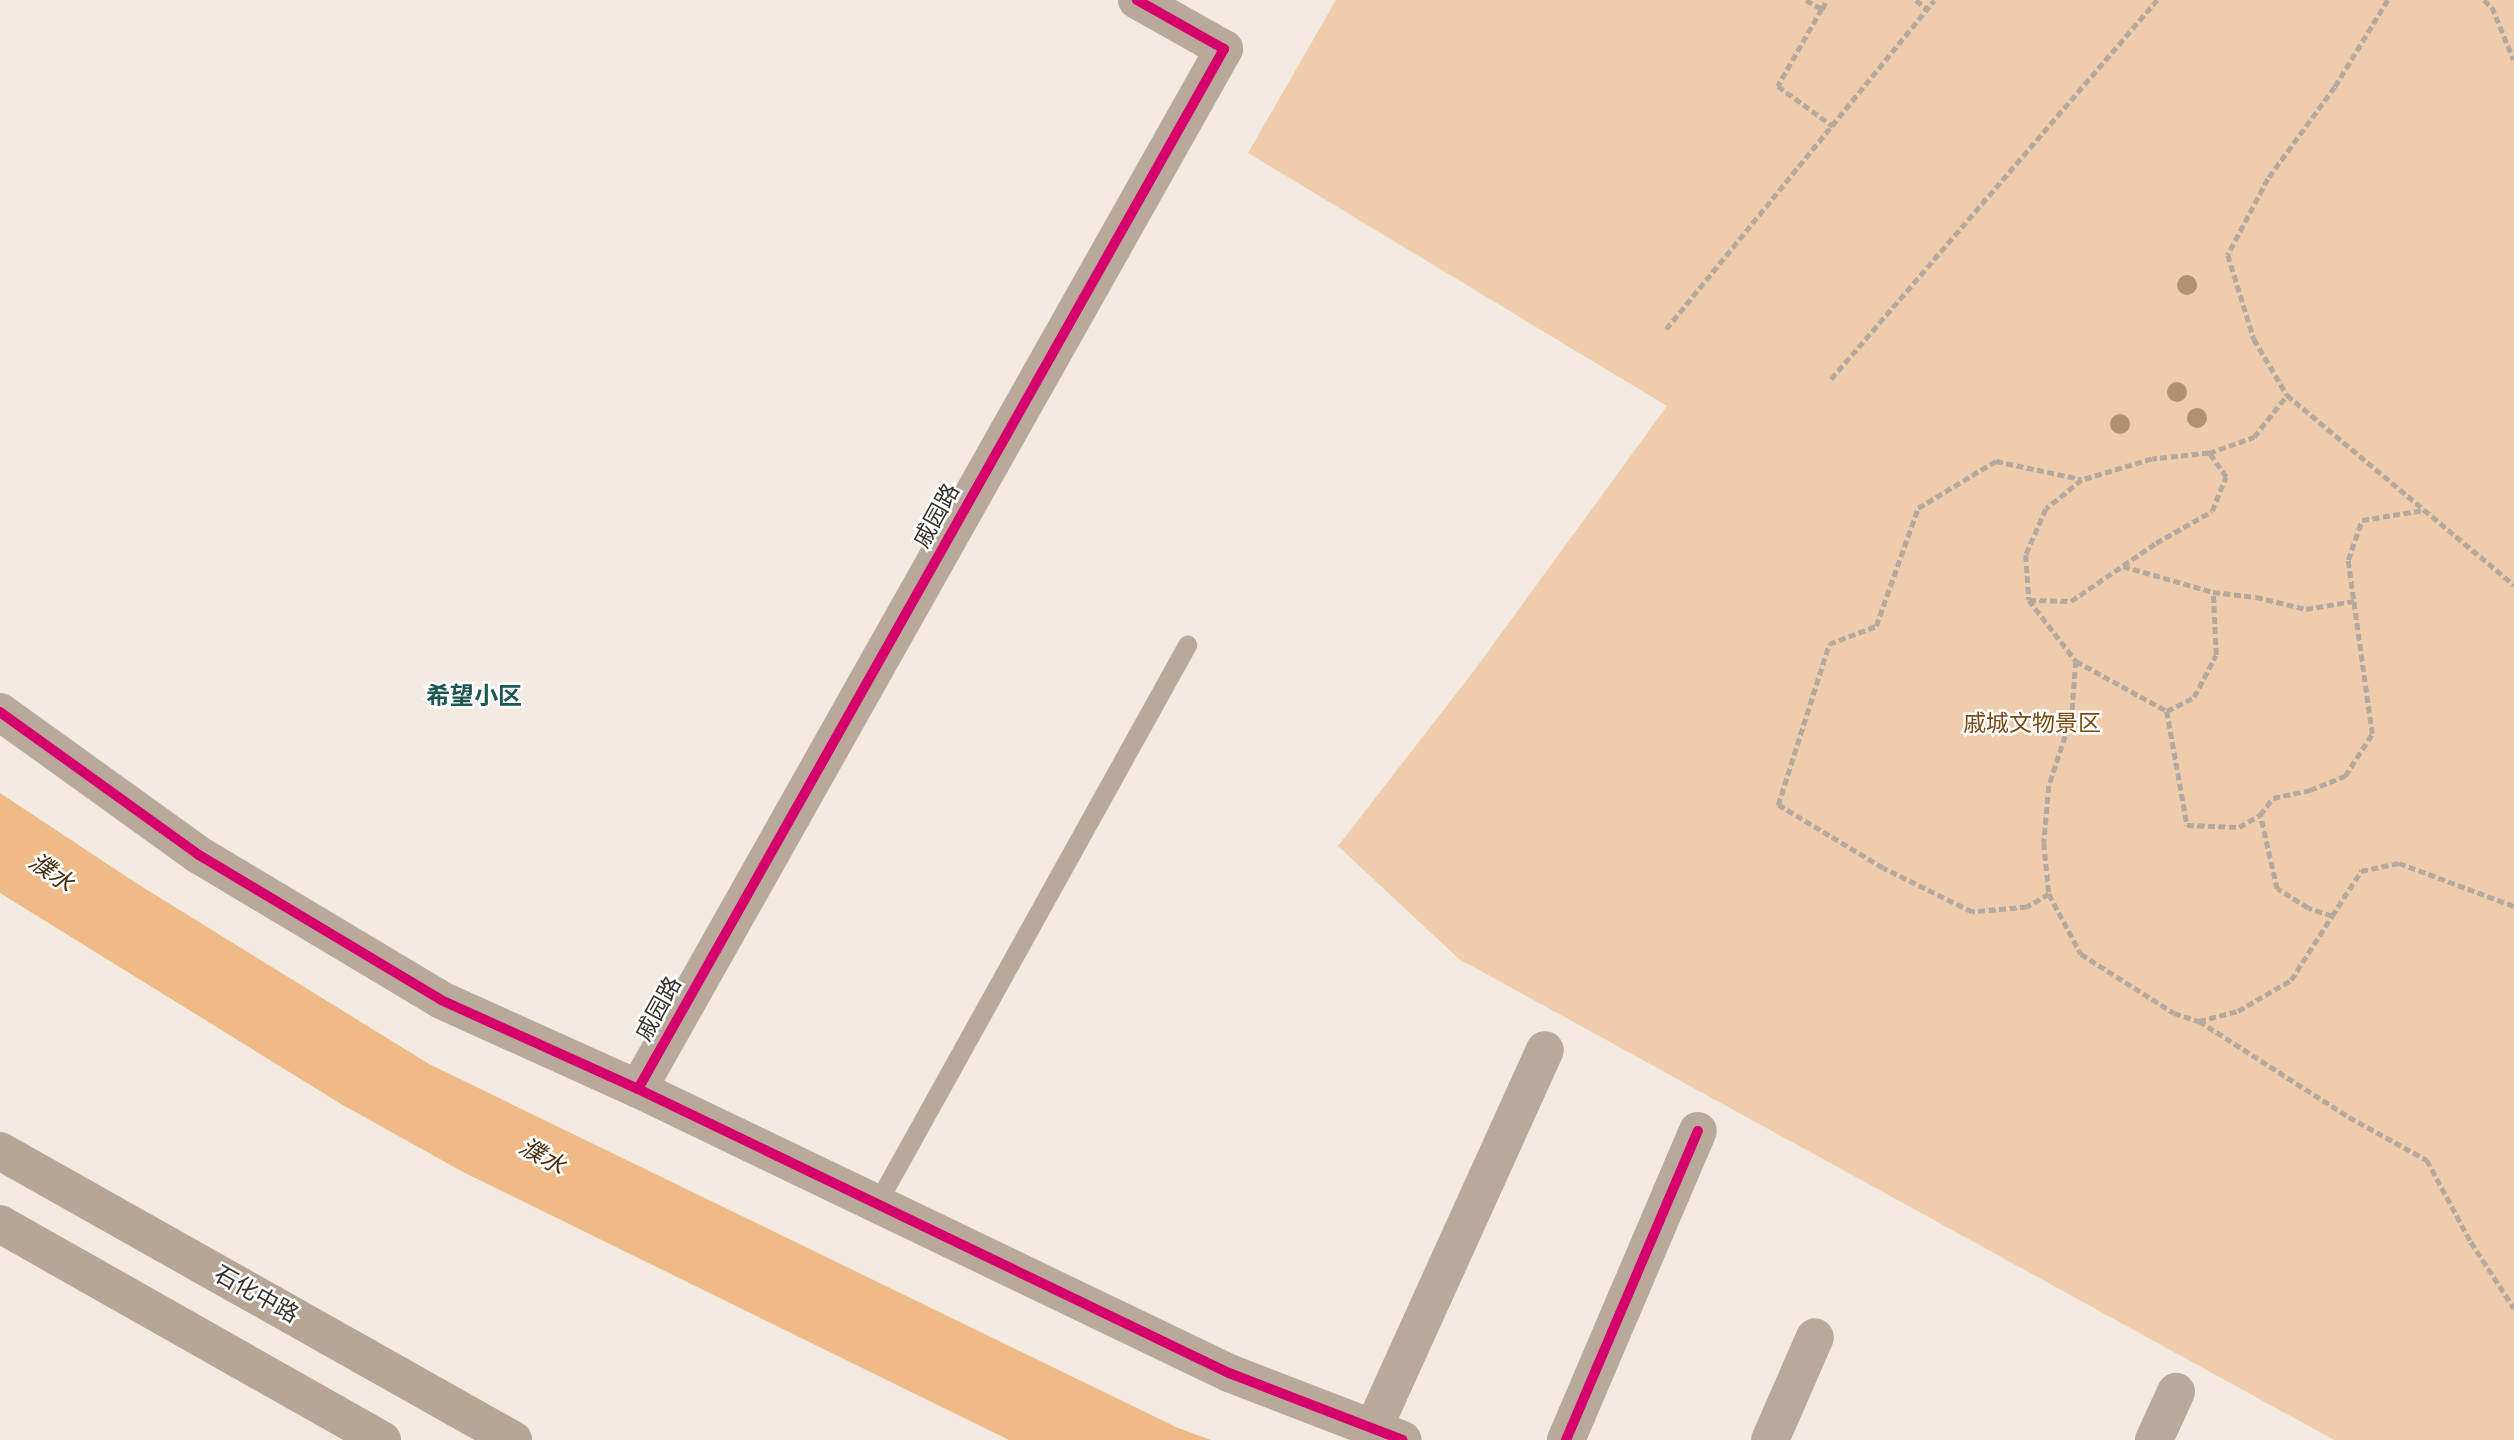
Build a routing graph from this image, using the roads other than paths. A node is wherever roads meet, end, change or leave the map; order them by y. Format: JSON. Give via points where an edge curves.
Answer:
{"nodes":[{"id":1,"x":1138,"y":0,"type":"edge"},
{"id":2,"x":1187,"y":645,"type":"dead end"},
{"id":3,"x":0,"y":712,"type":"edge"},
{"id":4,"x":1545,"y":1051,"type":"dead end"},
{"id":5,"x":638,"y":1089,"type":"junction"},
{"id":6,"x":1698,"y":1131,"type":"dead end"},
{"id":7,"x":0,"y":1151,"type":"edge"},
{"id":8,"x":876,"y":1205,"type":"junction"},
{"id":9,"x":0,"y":1224,"type":"edge"},
{"id":10,"x":1815,"y":1336,"type":"dead end"},
{"id":11,"x":2176,"y":1392,"type":"dead end"},
{"id":12,"x":1388,"y":1434,"type":"edge"},
{"id":13,"x":382,"y":1440,"type":"edge"},
{"id":14,"x":513,"y":1440,"type":"edge"},
{"id":15,"x":1566,"y":1440,"type":"edge"},
{"id":16,"x":1770,"y":1440,"type":"edge"},
{"id":17,"x":2154,"y":1440,"type":"edge"}],
"edges":[{"from":1,"to":5,"type":"street","name":"戚园路","via":[[1224,50]]},
{"from":2,"to":8,"type":"lane"},
{"from":3,"to":5,"type":"street","via":[[199,855],[441,1000]]},
{"from":4,"to":12,"type":"street"},
{"from":5,"to":8,"type":"street"},
{"from":6,"to":15,"type":"street"},
{"from":7,"to":14,"type":"main road","name":"石化中路"},
{"from":8,"to":12,"type":"street","via":[[1229,1373]]},
{"from":9,"to":13,"type":"main road"},
{"from":10,"to":16,"type":"street"},
{"from":11,"to":17,"type":"street"}]}
